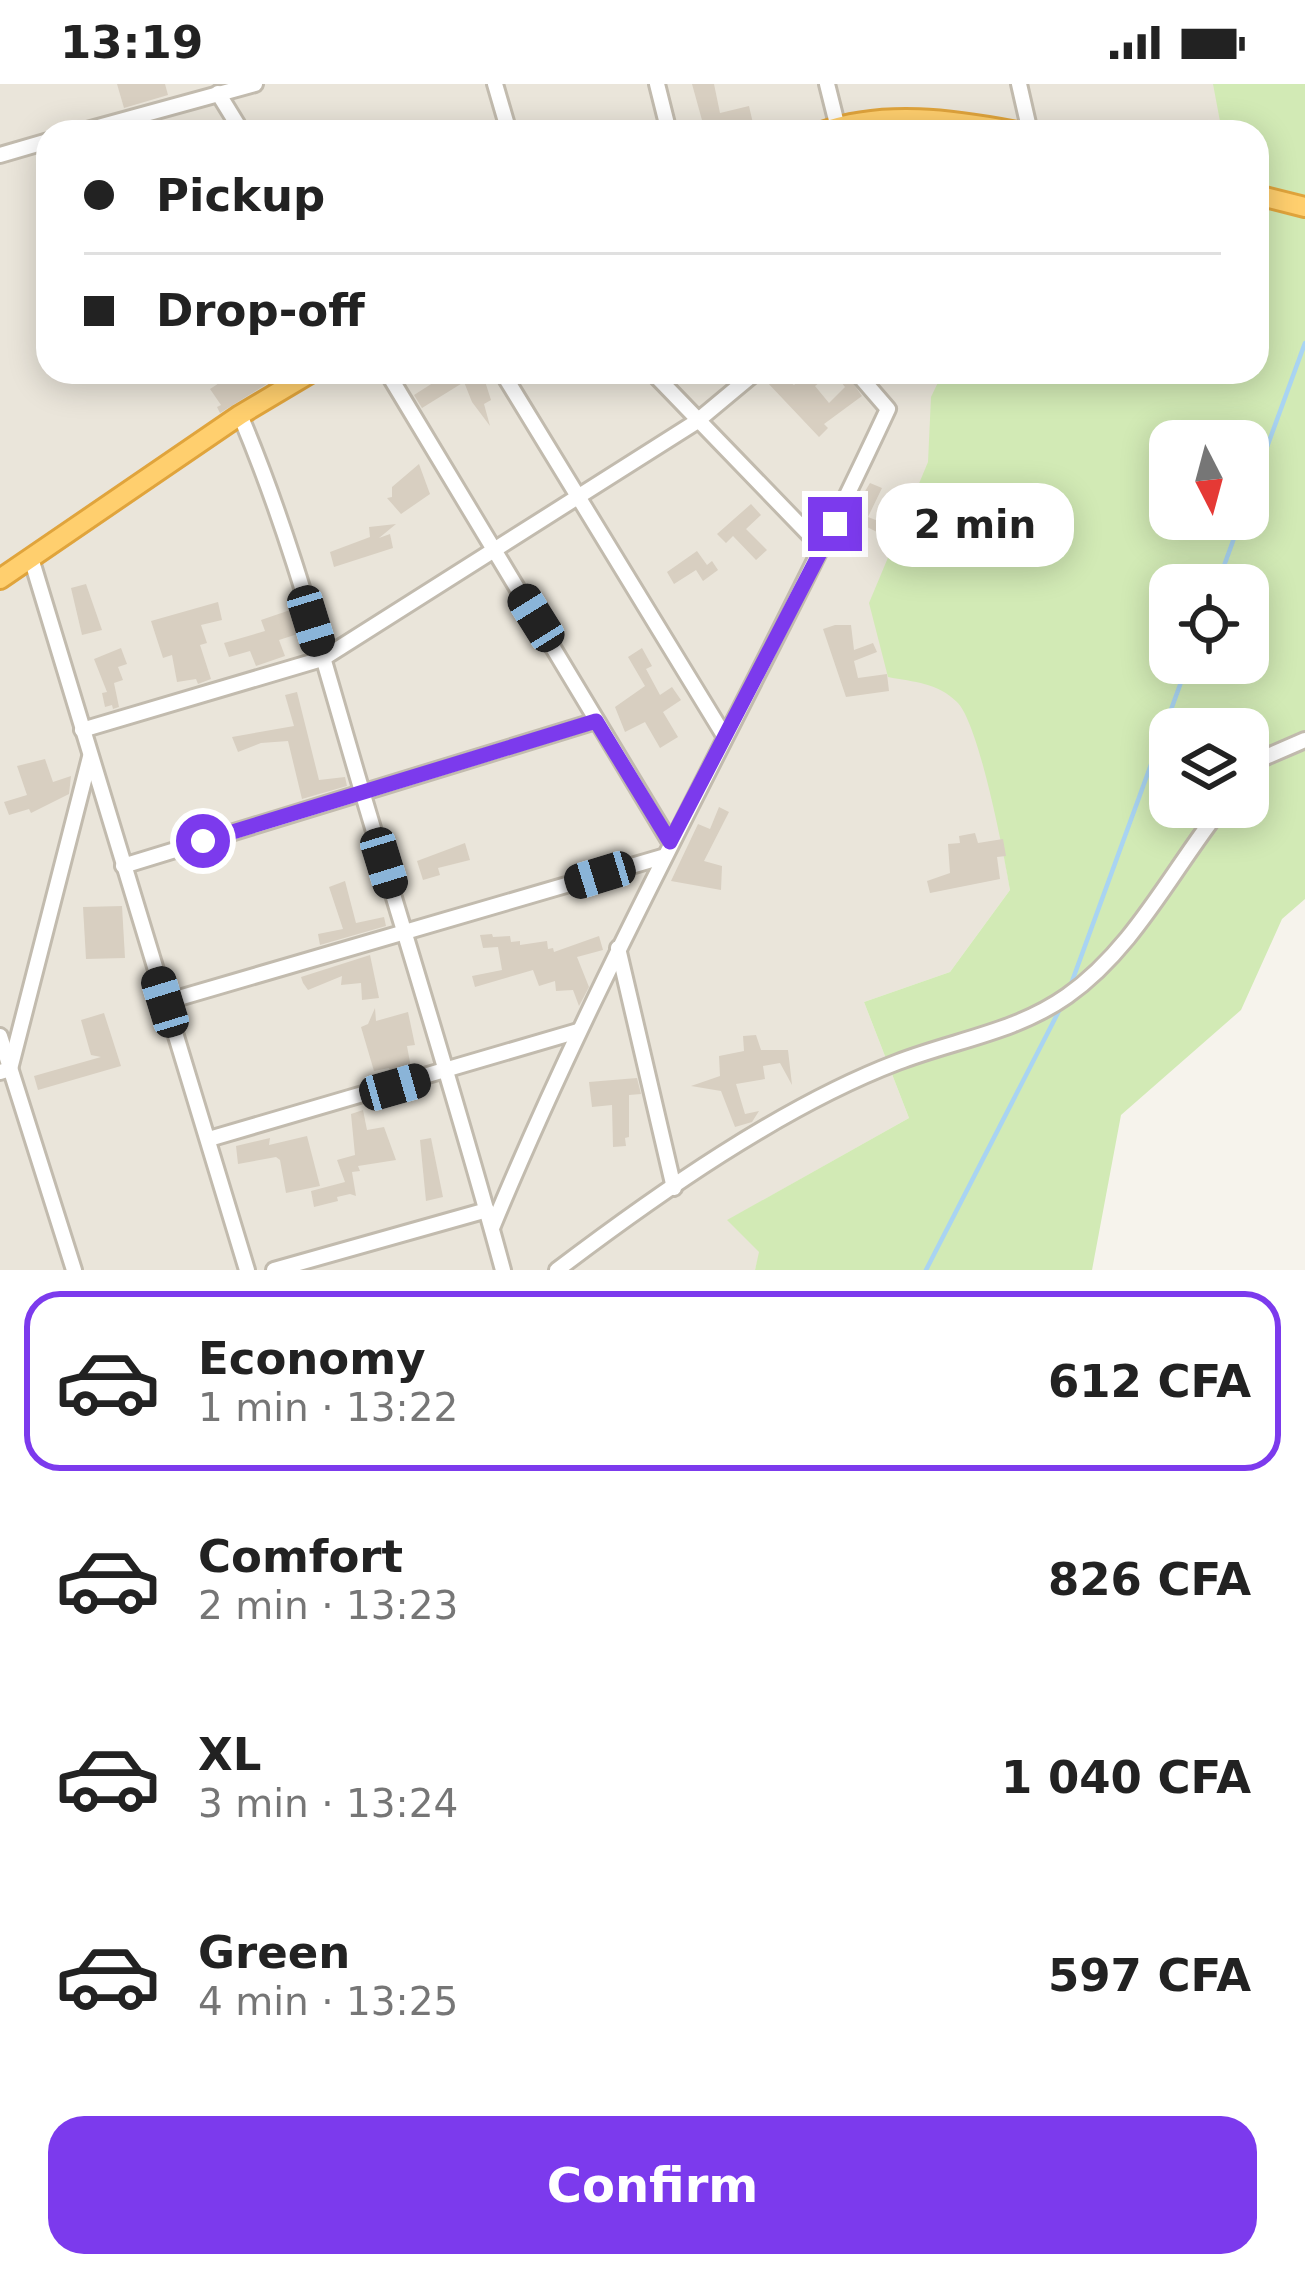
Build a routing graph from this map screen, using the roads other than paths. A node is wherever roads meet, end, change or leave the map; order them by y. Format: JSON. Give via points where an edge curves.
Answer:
{"nodes":[{"id":1,"x":255,"y":84,"type":"edge"},
{"id":2,"x":495,"y":84,"type":"edge"},
{"id":3,"x":658,"y":84,"type":"edge"},
{"id":4,"x":826,"y":84,"type":"edge"},
{"id":5,"x":1019,"y":84,"type":"edge"},
{"id":6,"x":218,"y":93,"type":"junction"},
{"id":7,"x":122,"y":120,"type":"edge"},
{"id":8,"x":235,"y":120,"type":"edge"},
{"id":9,"x":506,"y":120,"type":"edge"},
{"id":10,"x":666,"y":120,"type":"edge"},
{"id":11,"x":831,"y":120,"type":"edge"},
{"id":12,"x":1027,"y":120,"type":"edge"},
{"id":13,"x":36,"y":144,"type":"edge"},
{"id":14,"x":0,"y":154,"type":"edge"},
{"id":15,"x":1269,"y":198,"type":"edge"},
{"id":16,"x":1305,"y":207,"type":"edge"},
{"id":17,"x":292,"y":384,"type":"edge"},
{"id":18,"x":394,"y":384,"type":"edge"},
{"id":19,"x":509,"y":384,"type":"edge"},
{"id":20,"x":663,"y":384,"type":"edge"},
{"id":21,"x":742,"y":384,"type":"edge"},
{"id":22,"x":866,"y":384,"type":"edge"},
{"id":23,"x":240,"y":415,"type":"junction"},
{"id":24,"x":696,"y":422,"type":"junction"},
{"id":25,"x":577,"y":497,"type":"junction"},
{"id":26,"x":822,"y":548,"type":"junction"},
{"id":27,"x":494,"y":551,"type":"junction"},
{"id":28,"x":32,"y":557,"type":"junction"},
{"id":29,"x":0,"y":579,"type":"edge"},
{"id":30,"x":322,"y":659,"type":"junction"},
{"id":31,"x":596,"y":721,"type":"junction"},
{"id":32,"x":82,"y":730,"type":"junction"},
{"id":33,"x":725,"y":737,"type":"junction"},
{"id":34,"x":1305,"y":740,"type":"edge"},
{"id":35,"x":1269,"y":755,"type":"edge"},
{"id":36,"x":90,"y":757,"type":"junction"},
{"id":37,"x":362,"y":793,"type":"junction"},
{"id":38,"x":1206,"y":828,"type":"edge"},
{"id":39,"x":670,"y":842,"type":"junction"},
{"id":40,"x":662,"y":856,"type":"junction"},
{"id":41,"x":123,"y":866,"type":"junction"},
{"id":42,"x":405,"y":934,"type":"junction"},
{"id":43,"x":618,"y":948,"type":"junction"},
{"id":44,"x":165,"y":1002,"type":"junction"},
{"id":45,"x":578,"y":1031,"type":"junction"},
{"id":46,"x":0,"y":1036,"type":"edge"},
{"id":47,"x":5,"y":1070,"type":"edge"},
{"id":48,"x":449,"y":1071,"type":"junction"},
{"id":49,"x":209,"y":1139,"type":"junction"},
{"id":50,"x":674,"y":1188,"type":"junction"},
{"id":51,"x":487,"y":1210,"type":"junction"},
{"id":52,"x":492,"y":1228,"type":"junction"},
{"id":53,"x":74,"y":1270,"type":"edge"},
{"id":54,"x":247,"y":1270,"type":"edge"},
{"id":55,"x":274,"y":1270,"type":"edge"},
{"id":56,"x":503,"y":1270,"type":"edge"},
{"id":57,"x":557,"y":1270,"type":"edge"}],
"edges":[{"from":1,"to":6,"type":"street"},
{"from":2,"to":9,"type":"street"},
{"from":3,"to":10,"type":"street"},
{"from":4,"to":11,"type":"street"},
{"from":5,"to":12,"type":"street"},
{"from":6,"to":7,"type":"street"},
{"from":6,"to":8,"type":"street"},
{"from":13,"to":14,"type":"street"},
{"from":15,"to":16,"type":"highway"},
{"from":17,"to":23,"type":"highway"},
{"from":18,"to":27,"type":"street"},
{"from":19,"to":25,"type":"street"},
{"from":20,"to":24,"type":"street"},
{"from":21,"to":24,"type":"street"},
{"from":22,"to":26,"type":"street","via":[[888,410]]},
{"from":23,"to":28,"type":"highway"},
{"from":23,"to":30,"type":"street"},
{"from":24,"to":25,"type":"street"},
{"from":24,"to":26,"type":"street"},
{"from":25,"to":27,"type":"street"},
{"from":25,"to":33,"type":"street"},
{"from":26,"to":33,"type":"street"},
{"from":27,"to":30,"type":"street"},
{"from":27,"to":31,"type":"street"},
{"from":28,"to":29,"type":"highway"},
{"from":28,"to":32,"type":"street"},
{"from":30,"to":32,"type":"street"},
{"from":30,"to":37,"type":"street"},
{"from":31,"to":37,"type":"street"},
{"from":31,"to":39,"type":"street"},
{"from":32,"to":36,"type":"street"},
{"from":33,"to":39,"type":"street"},
{"from":34,"to":35,"type":"street"},
{"from":36,"to":41,"type":"street"},
{"from":36,"to":47,"type":"street"},
{"from":37,"to":41,"type":"street"},
{"from":37,"to":42,"type":"street"},
{"from":38,"to":50,"type":"street","via":[[1124,945],[1066,996],[987,1036],[898,1062]]},
{"from":39,"to":40,"type":"street"},
{"from":40,"to":42,"type":"street"},
{"from":40,"to":43,"type":"street"},
{"from":41,"to":44,"type":"street"},
{"from":42,"to":44,"type":"street"},
{"from":42,"to":48,"type":"street"},
{"from":43,"to":45,"type":"street"},
{"from":43,"to":50,"type":"street"},
{"from":44,"to":49,"type":"street"},
{"from":45,"to":48,"type":"street"},
{"from":45,"to":52,"type":"street"},
{"from":46,"to":47,"type":"street"},
{"from":47,"to":53,"type":"street"},
{"from":48,"to":49,"type":"street"},
{"from":48,"to":51,"type":"street"},
{"from":49,"to":54,"type":"street"},
{"from":50,"to":57,"type":"street"},
{"from":51,"to":52,"type":"street"},
{"from":51,"to":55,"type":"street"},
{"from":52,"to":56,"type":"street"}]}
